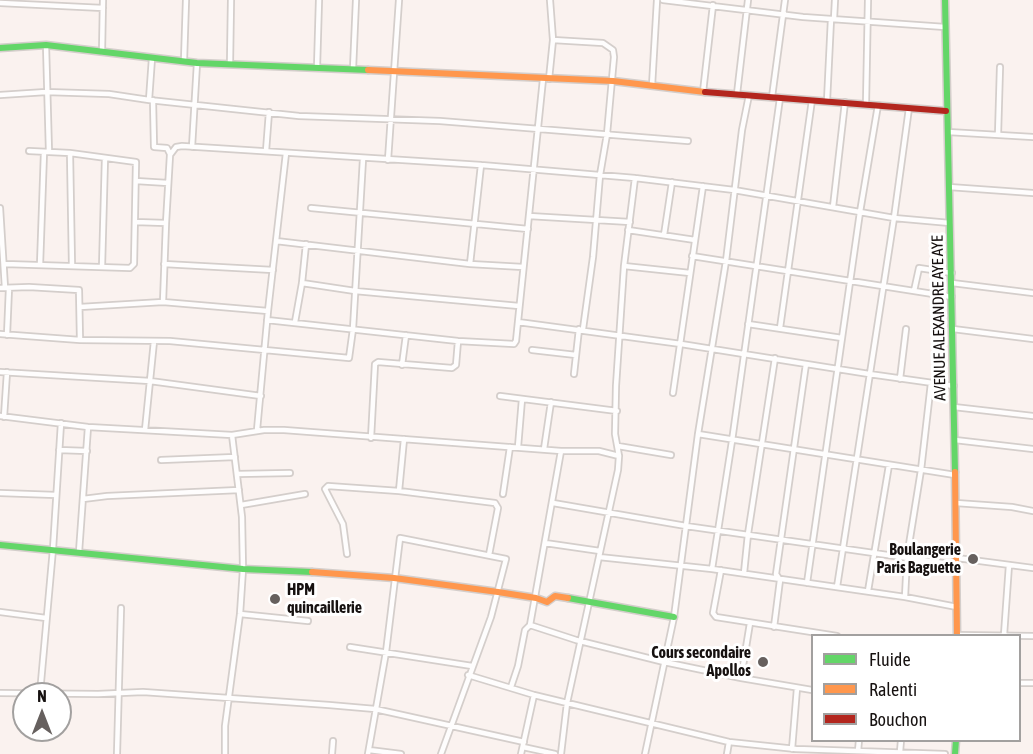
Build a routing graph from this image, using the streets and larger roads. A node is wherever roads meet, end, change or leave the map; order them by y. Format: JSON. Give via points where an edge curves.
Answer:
{"nodes":[{"id":1,"x":103,"y":0,"type":"edge"},
{"id":2,"x":186,"y":0,"type":"edge"},
{"id":3,"x":231,"y":0,"type":"edge"},
{"id":4,"x":319,"y":0,"type":"edge"},
{"id":5,"x":356,"y":0,"type":"edge"},
{"id":6,"x":399,"y":0,"type":"edge"},
{"id":7,"x":550,"y":0,"type":"edge"},
{"id":8,"x":657,"y":0,"type":"edge"},
{"id":9,"x":666,"y":0,"type":"edge"},
{"id":10,"x":748,"y":0,"type":"edge"},
{"id":11,"x":785,"y":0,"type":"edge"},
{"id":12,"x":835,"y":0,"type":"edge"},
{"id":13,"x":868,"y":0,"type":"edge"},
{"id":14,"x":945,"y":0,"type":"edge"},
{"id":15,"x":701,"y":2,"type":"edge"},
{"id":16,"x":0,"y":3,"type":"edge"},
{"id":17,"x":713,"y":5,"type":"junction"},
{"id":18,"x":103,"y":8,"type":"junction"},
{"id":19,"x":747,"y":9,"type":"junction"},
{"id":20,"x":783,"y":13,"type":"junction"},
{"id":21,"x":832,"y":19,"type":"junction"},
{"id":22,"x":867,"y":20,"type":"junction"},
{"id":23,"x":945,"y":27,"type":"junction"},
{"id":24,"x":553,"y":40,"type":"junction"},
{"id":25,"x":46,"y":45,"type":"junction"},
{"id":26,"x":0,"y":48,"type":"edge"},
{"id":27,"x":102,"y":52,"type":"junction"},
{"id":28,"x":152,"y":58,"type":"junction"},
{"id":29,"x":184,"y":61,"type":"junction"},
{"id":30,"x":197,"y":63,"type":"junction"},
{"id":31,"x":230,"y":63,"type":"junction"},
{"id":32,"x":1000,"y":67,"type":"dead end"},
{"id":33,"x":317,"y":68,"type":"junction"},
{"id":34,"x":353,"y":69,"type":"junction"},
{"id":35,"x":394,"y":72,"type":"junction"},
{"id":36,"x":546,"y":79,"type":"junction"},
{"id":37,"x":613,"y":81,"type":"junction"},
{"id":38,"x":652,"y":86,"type":"junction"},
{"id":39,"x":46,"y":92,"type":"junction"},
{"id":40,"x":703,"y":92,"type":"junction"},
{"id":41,"x":737,"y":94,"type":"junction"},
{"id":42,"x":0,"y":95,"type":"edge"},
{"id":43,"x":749,"y":95,"type":"junction"},
{"id":44,"x":772,"y":97,"type":"junction"},
{"id":45,"x":780,"y":98,"type":"junction"},
{"id":46,"x":151,"y":100,"type":"junction"},
{"id":47,"x":812,"y":100,"type":"junction"},
{"id":48,"x":826,"y":101,"type":"junction"},
{"id":49,"x":845,"y":102,"type":"junction"},
{"id":50,"x":866,"y":104,"type":"junction"},
{"id":51,"x":196,"y":105,"type":"junction"},
{"id":52,"x":878,"y":105,"type":"junction"},
{"id":53,"x":909,"y":108,"type":"junction"},
{"id":54,"x":946,"y":111,"type":"junction"},
{"id":55,"x":269,"y":112,"type":"junction"},
{"id":56,"x":392,"y":120,"type":"junction"},
{"id":57,"x":538,"y":129,"type":"junction"},
{"id":58,"x":948,"y":132,"type":"junction"},
{"id":59,"x":607,"y":134,"type":"junction"},
{"id":60,"x":998,"y":135,"type":"junction"},
{"id":61,"x":1033,"y":137,"type":"edge"},
{"id":62,"x":688,"y":141,"type":"dead end"},
{"id":63,"x":192,"y":147,"type":"junction"},
{"id":64,"x":29,"y":151,"type":"dead end"},
{"id":65,"x":266,"y":151,"type":"junction"},
{"id":66,"x":47,"y":152,"type":"junction"},
{"id":67,"x":70,"y":153,"type":"junction"},
{"id":68,"x":286,"y":153,"type":"junction"},
{"id":69,"x":170,"y":155,"type":"junction"},
{"id":70,"x":105,"y":158,"type":"junction"},
{"id":71,"x":363,"y":159,"type":"junction"},
{"id":72,"x":388,"y":160,"type":"junction"},
{"id":73,"x":481,"y":165,"type":"junction"},
{"id":74,"x":534,"y":170,"type":"junction"},
{"id":75,"x":600,"y":176,"type":"junction"},
{"id":76,"x":635,"y":178,"type":"junction"},
{"id":77,"x":136,"y":181,"type":"junction"},
{"id":78,"x":672,"y":182,"type":"junction"},
{"id":79,"x":168,"y":183,"type":"junction"},
{"id":80,"x":703,"y":186,"type":"junction"},
{"id":81,"x":950,"y":187,"type":"junction"},
{"id":82,"x":734,"y":190,"type":"junction"},
{"id":83,"x":1033,"y":193,"type":"edge"},
{"id":84,"x":766,"y":195,"type":"junction"},
{"id":85,"x":799,"y":201,"type":"junction"},
{"id":86,"x":832,"y":207,"type":"junction"},
{"id":87,"x":0,"y":208,"type":"edge"},
{"id":88,"x":311,"y":208,"type":"dead end"},
{"id":89,"x":860,"y":212,"type":"junction"},
{"id":90,"x":360,"y":213,"type":"junction"},
{"id":91,"x":529,"y":216,"type":"junction"},
{"id":92,"x":894,"y":218,"type":"junction"},
{"id":93,"x":596,"y":219,"type":"junction"},
{"id":94,"x":135,"y":222,"type":"junction"},
{"id":95,"x":630,"y":222,"type":"junction"},
{"id":96,"x":166,"y":223,"type":"junction"},
{"id":97,"x":474,"y":223,"type":"junction"},
{"id":98,"x":950,"y":223,"type":"junction"},
{"id":99,"x":528,"y":229,"type":"junction"},
{"id":100,"x":628,"y":230,"type":"junction"},
{"id":101,"x":664,"y":235,"type":"junction"},
{"id":102,"x":694,"y":240,"type":"junction"},
{"id":103,"x":276,"y":241,"type":"junction"},
{"id":104,"x":306,"y":244,"type":"junction"},
{"id":105,"x":2,"y":249,"type":"edge"},
{"id":106,"x":357,"y":249,"type":"junction"},
{"id":107,"x":692,"y":256,"type":"junction"},
{"id":108,"x":726,"y":261,"type":"junction"},
{"id":109,"x":5,"y":264,"type":"junction"},
{"id":110,"x":164,"y":264,"type":"junction"},
{"id":111,"x":470,"y":264,"type":"junction"},
{"id":112,"x":39,"y":265,"type":"junction"},
{"id":113,"x":72,"y":266,"type":"junction"},
{"id":114,"x":624,"y":266,"type":"junction"},
{"id":115,"x":756,"y":266,"type":"junction"},
{"id":116,"x":102,"y":267,"type":"junction"},
{"id":117,"x":523,"y":267,"type":"junction"},
{"id":118,"x":273,"y":270,"type":"junction"},
{"id":119,"x":788,"y":272,"type":"junction"},
{"id":120,"x":690,"y":273,"type":"junction"},
{"id":121,"x":952,"y":273,"type":"junction"},
{"id":122,"x":850,"y":282,"type":"junction"},
{"id":123,"x":302,"y":283,"type":"junction"},
{"id":124,"x":952,"y":283,"type":"junction"},
{"id":125,"x":882,"y":287,"type":"junction"},
{"id":126,"x":5,"y":288,"type":"edge"},
{"id":127,"x":356,"y":291,"type":"junction"},
{"id":128,"x":914,"y":291,"type":"junction"},
{"id":129,"x":1033,"y":293,"type":"edge"},
{"id":130,"x":952,"y":297,"type":"junction"},
{"id":131,"x":163,"y":302,"type":"junction"},
{"id":132,"x":519,"y":306,"type":"junction"},
{"id":133,"x":80,"y":307,"type":"junction"},
{"id":134,"x":268,"y":311,"type":"junction"},
{"id":135,"x":267,"y":320,"type":"junction"},
{"id":136,"x":295,"y":322,"type":"junction"},
{"id":137,"x":518,"y":322,"type":"junction"},
{"id":138,"x":748,"y":324,"type":"junction"},
{"id":139,"x":780,"y":328,"type":"junction"},
{"id":140,"x":353,"y":329,"type":"junction"},
{"id":141,"x":581,"y":329,"type":"junction"},
{"id":142,"x":906,"y":329,"type":"dead end"},
{"id":143,"x":953,"y":329,"type":"junction"},
{"id":144,"x":0,"y":334,"type":"edge"},
{"id":145,"x":7,"y":335,"type":"junction"},
{"id":146,"x":406,"y":335,"type":"junction"},
{"id":147,"x":620,"y":335,"type":"junction"},
{"id":148,"x":842,"y":338,"type":"junction"},
{"id":149,"x":1033,"y":339,"type":"edge"},
{"id":150,"x":80,"y":340,"type":"junction"},
{"id":151,"x":154,"y":341,"type":"junction"},
{"id":152,"x":458,"y":341,"type":"junction"},
{"id":153,"x":681,"y":344,"type":"junction"},
{"id":154,"x":712,"y":349,"type":"junction"},
{"id":155,"x":264,"y":350,"type":"junction"},
{"id":156,"x":532,"y":350,"type":"dead end"},
{"id":157,"x":744,"y":353,"type":"junction"},
{"id":158,"x":576,"y":355,"type":"junction"},
{"id":159,"x":775,"y":358,"type":"junction"},
{"id":160,"x":806,"y":364,"type":"junction"},
{"id":161,"x":402,"y":365,"type":"junction"},
{"id":162,"x":837,"y":369,"type":"junction"},
{"id":163,"x":0,"y":372,"type":"edge"},
{"id":164,"x":7,"y":372,"type":"junction"},
{"id":165,"x":574,"y":374,"type":"dead end"},
{"id":166,"x":869,"y":374,"type":"junction"},
{"id":167,"x":900,"y":379,"type":"junction"},
{"id":168,"x":150,"y":381,"type":"junction"},
{"id":169,"x":931,"y":383,"type":"junction"},
{"id":170,"x":954,"y":386,"type":"junction"},
{"id":171,"x":674,"y":393,"type":"dead end"},
{"id":172,"x":261,"y":396,"type":"junction"},
{"id":173,"x":500,"y":396,"type":"dead end"},
{"id":174,"x":522,"y":399,"type":"junction"},
{"id":175,"x":551,"y":402,"type":"junction"},
{"id":176,"x":954,"y":407,"type":"junction"},
{"id":177,"x":616,"y":411,"type":"junction"},
{"id":178,"x":2,"y":416,"type":"edge"},
{"id":179,"x":1033,"y":416,"type":"edge"},
{"id":180,"x":61,"y":423,"type":"junction"},
{"id":181,"x":88,"y":427,"type":"junction"},
{"id":182,"x":145,"y":430,"type":"junction"},
{"id":183,"x":257,"y":430,"type":"junction"},
{"id":184,"x":232,"y":435,"type":"junction"},
{"id":185,"x":698,"y":435,"type":"junction"},
{"id":186,"x":371,"y":438,"type":"junction"},
{"id":187,"x":404,"y":439,"type":"junction"},
{"id":188,"x":955,"y":440,"type":"junction"},
{"id":189,"x":732,"y":441,"type":"junction"},
{"id":190,"x":618,"y":446,"type":"junction"},
{"id":191,"x":762,"y":446,"type":"junction"},
{"id":192,"x":510,"y":447,"type":"junction"},
{"id":193,"x":518,"y":447,"type":"junction"},
{"id":194,"x":544,"y":449,"type":"junction"},
{"id":195,"x":1033,"y":449,"type":"edge"},
{"id":196,"x":59,"y":450,"type":"junction"},
{"id":197,"x":793,"y":450,"type":"junction"},
{"id":198,"x":87,"y":452,"type":"junction"},
{"id":199,"x":561,"y":452,"type":"junction"},
{"id":200,"x":671,"y":455,"type":"dead end"},
{"id":201,"x":824,"y":455,"type":"junction"},
{"id":202,"x":619,"y":456,"type":"junction"},
{"id":203,"x":235,"y":457,"type":"junction"},
{"id":204,"x":161,"y":460,"type":"dead end"},
{"id":205,"x":856,"y":461,"type":"junction"},
{"id":206,"x":889,"y":465,"type":"junction"},
{"id":207,"x":921,"y":470,"type":"junction"},
{"id":208,"x":290,"y":473,"type":"dead end"},
{"id":209,"x":237,"y":474,"type":"junction"},
{"id":210,"x":955,"y":475,"type":"junction"},
{"id":211,"x":239,"y":490,"type":"junction"},
{"id":212,"x":399,"y":491,"type":"junction"},
{"id":213,"x":0,"y":493,"type":"edge"},
{"id":214,"x":305,"y":494,"type":"dead end"},
{"id":215,"x":503,"y":494,"type":"dead end"},
{"id":216,"x":56,"y":495,"type":"junction"},
{"id":217,"x":83,"y":499,"type":"junction"},
{"id":218,"x":553,"y":503,"type":"junction"},
{"id":219,"x":956,"y":503,"type":"junction"},
{"id":220,"x":241,"y":505,"type":"junction"},
{"id":221,"x":1033,"y":511,"type":"edge"},
{"id":222,"x":607,"y":513,"type":"junction"},
{"id":223,"x":686,"y":526,"type":"junction"},
{"id":224,"x":718,"y":530,"type":"junction"},
{"id":225,"x":748,"y":534,"type":"junction"},
{"id":226,"x":780,"y":538,"type":"junction"},
{"id":227,"x":545,"y":543,"type":"junction"},
{"id":228,"x":812,"y":543,"type":"junction"},
{"id":229,"x":0,"y":545,"type":"edge"},
{"id":230,"x":842,"y":547,"type":"junction"},
{"id":231,"x":53,"y":549,"type":"junction"},
{"id":232,"x":79,"y":552,"type":"junction"},
{"id":233,"x":874,"y":552,"type":"junction"},
{"id":234,"x":347,"y":554,"type":"dead end"},
{"id":235,"x":599,"y":554,"type":"junction"},
{"id":236,"x":489,"y":555,"type":"junction"},
{"id":237,"x":907,"y":557,"type":"junction"},
{"id":238,"x":957,"y":561,"type":"junction"},
{"id":239,"x":1009,"y":565,"type":"junction"},
{"id":240,"x":680,"y":566,"type":"junction"},
{"id":241,"x":1033,"y":567,"type":"edge"},
{"id":242,"x":243,"y":569,"type":"junction"},
{"id":243,"x":712,"y":569,"type":"junction"},
{"id":244,"x":721,"y":570,"type":"junction"},
{"id":245,"x":744,"y":573,"type":"junction"},
{"id":246,"x":394,"y":578,"type":"junction"},
{"id":247,"x":780,"y":580,"type":"junction"},
{"id":248,"x":807,"y":583,"type":"junction"},
{"id":249,"x":837,"y":587,"type":"junction"},
{"id":250,"x":868,"y":591,"type":"junction"},
{"id":251,"x":498,"y":592,"type":"junction"},
{"id":252,"x":905,"y":597,"type":"junction"},
{"id":253,"x":536,"y":598,"type":"junction"},
{"id":254,"x":591,"y":602,"type":"junction"},
{"id":255,"x":957,"y":607,"type":"junction"},
{"id":256,"x":122,"y":608,"type":"dead end"},
{"id":257,"x":0,"y":612,"type":"edge"},
{"id":258,"x":240,"y":614,"type":"junction"},
{"id":259,"x":674,"y":617,"type":"junction"},
{"id":260,"x":46,"y":618,"type":"junction"},
{"id":261,"x":308,"y":621,"type":"dead end"},
{"id":262,"x":750,"y":623,"type":"junction"},
{"id":263,"x":530,"y":625,"type":"junction"},
{"id":264,"x":774,"y":627,"type":"junction"},
{"id":265,"x":823,"y":634,"type":"edge"},
{"id":266,"x":957,"y":634,"type":"edge"},
{"id":267,"x":1004,"y":634,"type":"edge"},
{"id":268,"x":582,"y":641,"type":"junction"},
{"id":269,"x":350,"y":647,"type":"dead end"},
{"id":270,"x":386,"y":652,"type":"junction"},
{"id":271,"x":664,"y":662,"type":"junction"},
{"id":272,"x":472,"y":666,"type":"junction"},
{"id":273,"x":468,"y":675,"type":"junction"},
{"id":274,"x":741,"y":678,"type":"junction"},
{"id":275,"x":41,"y":682,"type":"edge"},
{"id":276,"x":510,"y":687,"type":"junction"},
{"id":277,"x":796,"y":688,"type":"junction"},
{"id":278,"x":811,"y":690,"type":"edge"},
{"id":279,"x":72,"y":693,"type":"edge"},
{"id":280,"x":119,"y":693,"type":"junction"},
{"id":281,"x":534,"y":694,"type":"junction"},
{"id":282,"x":229,"y":698,"type":"junction"},
{"id":283,"x":567,"y":703,"type":"junction"},
{"id":284,"x":375,"y":709,"type":"junction"},
{"id":285,"x":650,"y":724,"type":"junction"},
{"id":286,"x":452,"y":725,"type":"junction"},
{"id":287,"x":333,"y":741,"type":"dead end"},
{"id":288,"x":729,"y":741,"type":"junction"},
{"id":289,"x":901,"y":742,"type":"edge"},
{"id":290,"x":523,"y":745,"type":"junction"},
{"id":291,"x":795,"y":751,"type":"edge"},
{"id":292,"x":369,"y":752,"type":"edge"},
{"id":293,"x":858,"y":752,"type":"edge"},
{"id":294,"x":900,"y":752,"type":"junction"},
{"id":295,"x":117,"y":754,"type":"edge"},
{"id":296,"x":225,"y":754,"type":"edge"},
{"id":297,"x":332,"y":754,"type":"edge"},
{"id":298,"x":401,"y":754,"type":"edge"},
{"id":299,"x":441,"y":754,"type":"edge"},
{"id":300,"x":521,"y":754,"type":"edge"},
{"id":301,"x":555,"y":754,"type":"edge"},
{"id":302,"x":561,"y":754,"type":"edge"},
{"id":303,"x":645,"y":754,"type":"edge"},
{"id":304,"x":727,"y":754,"type":"edge"},
{"id":305,"x":945,"y":754,"type":"edge"}],
"edges":[{"from":1,"to":18,"type":"street"},
{"from":2,"to":29,"type":"street"},
{"from":3,"to":31,"type":"street"},
{"from":4,"to":33,"type":"street"},
{"from":5,"to":34,"type":"street"},
{"from":6,"to":35,"type":"street"},
{"from":7,"to":24,"type":"street"},
{"from":8,"to":38,"type":"street"},
{"from":9,"to":15,"type":"street"},
{"from":10,"to":19,"type":"street"},
{"from":11,"to":20,"type":"street"},
{"from":12,"to":21,"type":"street"},
{"from":13,"to":22,"type":"street"},
{"from":14,"to":23,"type":"street","name":"AVENUE ALEXANDRE AYE AYE"},
{"from":15,"to":17,"type":"street"},
{"from":16,"to":18,"type":"street"},
{"from":17,"to":19,"type":"street"},
{"from":17,"to":40,"type":"street"},
{"from":18,"to":27,"type":"street"},
{"from":19,"to":20,"type":"street"},
{"from":19,"to":41,"type":"street"},
{"from":20,"to":21,"type":"street"},
{"from":20,"to":44,"type":"street"},
{"from":21,"to":22,"type":"street"},
{"from":21,"to":48,"type":"street"},
{"from":22,"to":23,"type":"street"},
{"from":22,"to":50,"type":"street"},
{"from":23,"to":54,"type":"street","name":"AVENUE ALEXANDRE AYE AYE"},
{"from":24,"to":36,"type":"street"},
{"from":24,"to":37,"type":"street","via":[[609,46],[614,50]]},
{"from":25,"to":26,"type":"street"},
{"from":25,"to":27,"type":"street"},
{"from":25,"to":39,"type":"street"},
{"from":27,"to":28,"type":"street"},
{"from":28,"to":29,"type":"street"},
{"from":28,"to":46,"type":"street"},
{"from":29,"to":30,"type":"street"},
{"from":30,"to":31,"type":"street"},
{"from":30,"to":51,"type":"street"},
{"from":31,"to":33,"type":"street"},
{"from":32,"to":60,"type":"street"},
{"from":33,"to":34,"type":"street"},
{"from":34,"to":35,"type":"street"},
{"from":35,"to":36,"type":"street"},
{"from":35,"to":56,"type":"street"},
{"from":36,"to":37,"type":"street"},
{"from":36,"to":57,"type":"street"},
{"from":37,"to":38,"type":"street"},
{"from":37,"to":59,"type":"street"},
{"from":38,"to":40,"type":"street"},
{"from":39,"to":42,"type":"street"},
{"from":39,"to":46,"type":"street"},
{"from":39,"to":66,"type":"street"},
{"from":40,"to":41,"type":"street"},
{"from":41,"to":43,"type":"street"},
{"from":43,"to":44,"type":"street"},
{"from":43,"to":82,"type":"street"},
{"from":44,"to":45,"type":"street"},
{"from":45,"to":47,"type":"street"},
{"from":45,"to":84,"type":"street"},
{"from":46,"to":51,"type":"street"},
{"from":46,"to":69,"type":"street","via":[[154,147],[167,148]]},
{"from":47,"to":48,"type":"street"},
{"from":47,"to":85,"type":"street"},
{"from":48,"to":49,"type":"street"},
{"from":49,"to":50,"type":"street"},
{"from":49,"to":86,"type":"street"},
{"from":50,"to":52,"type":"street"},
{"from":51,"to":55,"type":"street"},
{"from":51,"to":63,"type":"street"},
{"from":52,"to":53,"type":"street"},
{"from":52,"to":89,"type":"street"},
{"from":53,"to":54,"type":"street"},
{"from":53,"to":92,"type":"street"},
{"from":54,"to":58,"type":"street","name":"AVENUE ALEXANDRE AYE AYE"},
{"from":55,"to":56,"type":"street"},
{"from":55,"to":65,"type":"street"},
{"from":56,"to":57,"type":"street"},
{"from":56,"to":72,"type":"street"},
{"from":57,"to":59,"type":"street"},
{"from":57,"to":74,"type":"street"},
{"from":58,"to":60,"type":"street"},
{"from":58,"to":81,"type":"street","name":"AVENUE ALEXANDRE AYE AYE"},
{"from":59,"to":62,"type":"street"},
{"from":59,"to":75,"type":"street"},
{"from":60,"to":61,"type":"street"},
{"from":63,"to":65,"type":"street"},
{"from":63,"to":69,"type":"street","via":[[176,147]]},
{"from":64,"to":66,"type":"street"},
{"from":65,"to":68,"type":"street"},
{"from":66,"to":67,"type":"street"},
{"from":66,"to":112,"type":"street"},
{"from":67,"to":70,"type":"street"},
{"from":67,"to":113,"type":"street"},
{"from":68,"to":71,"type":"street"},
{"from":68,"to":103,"type":"street"},
{"from":69,"to":79,"type":"street"},
{"from":70,"to":77,"type":"street","via":[[136,162]]},
{"from":70,"to":116,"type":"street"},
{"from":71,"to":72,"type":"street"},
{"from":71,"to":90,"type":"street"},
{"from":72,"to":73,"type":"street"},
{"from":73,"to":74,"type":"street"},
{"from":73,"to":97,"type":"street"},
{"from":74,"to":75,"type":"street"},
{"from":74,"to":91,"type":"street"},
{"from":75,"to":76,"type":"street"},
{"from":75,"to":93,"type":"street"},
{"from":76,"to":78,"type":"street"},
{"from":76,"to":95,"type":"street"},
{"from":77,"to":79,"type":"street"},
{"from":77,"to":94,"type":"street"},
{"from":78,"to":80,"type":"street"},
{"from":78,"to":101,"type":"street"},
{"from":79,"to":96,"type":"street"},
{"from":80,"to":82,"type":"street"},
{"from":80,"to":102,"type":"street"},
{"from":81,"to":83,"type":"street"},
{"from":81,"to":98,"type":"street","name":"AVENUE ALEXANDRE AYE AYE"},
{"from":82,"to":84,"type":"street"},
{"from":82,"to":108,"type":"street"},
{"from":84,"to":85,"type":"street"},
{"from":84,"to":115,"type":"street"},
{"from":85,"to":86,"type":"street"},
{"from":85,"to":119,"type":"street"},
{"from":86,"to":89,"type":"street"},
{"from":87,"to":105,"type":"street"},
{"from":88,"to":90,"type":"street"},
{"from":89,"to":92,"type":"street"},
{"from":89,"to":122,"type":"street"},
{"from":90,"to":97,"type":"street"},
{"from":90,"to":106,"type":"street"},
{"from":91,"to":93,"type":"street"},
{"from":91,"to":99,"type":"street"},
{"from":92,"to":98,"type":"street"},
{"from":92,"to":125,"type":"street"},
{"from":93,"to":95,"type":"street"},
{"from":93,"to":141,"type":"street"},
{"from":94,"to":96,"type":"street"},
{"from":94,"to":116,"type":"street","via":[[134,264],[130,268]]},
{"from":95,"to":100,"type":"street"},
{"from":96,"to":110,"type":"street"},
{"from":97,"to":99,"type":"street"},
{"from":97,"to":111,"type":"street"},
{"from":98,"to":121,"type":"street","name":"AVENUE ALEXANDRE AYE AYE"},
{"from":99,"to":117,"type":"street"},
{"from":100,"to":101,"type":"street"},
{"from":100,"to":114,"type":"street"},
{"from":101,"to":102,"type":"street"},
{"from":102,"to":107,"type":"street"},
{"from":103,"to":104,"type":"street"},
{"from":103,"to":118,"type":"street"},
{"from":104,"to":106,"type":"street"},
{"from":104,"to":123,"type":"street"},
{"from":105,"to":109,"type":"street"},
{"from":106,"to":111,"type":"street"},
{"from":106,"to":127,"type":"street"},
{"from":107,"to":108,"type":"street"},
{"from":107,"to":120,"type":"street"},
{"from":108,"to":115,"type":"street"},
{"from":108,"to":154,"type":"street"},
{"from":109,"to":112,"type":"street"},
{"from":109,"to":126,"type":"street"},
{"from":110,"to":118,"type":"street"},
{"from":110,"to":131,"type":"street"},
{"from":111,"to":117,"type":"street"},
{"from":112,"to":113,"type":"street"},
{"from":113,"to":116,"type":"street"},
{"from":114,"to":120,"type":"street"},
{"from":114,"to":147,"type":"street"},
{"from":115,"to":119,"type":"street"},
{"from":115,"to":138,"type":"street"},
{"from":117,"to":132,"type":"street"},
{"from":118,"to":134,"type":"street"},
{"from":119,"to":122,"type":"street"},
{"from":119,"to":139,"type":"street"},
{"from":120,"to":153,"type":"street"},
{"from":121,"to":124,"type":"street","name":"AVENUE ALEXANDRE AYE AYE"},
{"from":121,"to":128,"type":"street","via":[[919,268]]},
{"from":122,"to":125,"type":"street"},
{"from":122,"to":148,"type":"street"},
{"from":123,"to":127,"type":"street"},
{"from":123,"to":136,"type":"street"},
{"from":124,"to":129,"type":"street"},
{"from":124,"to":130,"type":"street","name":"AVENUE ALEXANDRE AYE AYE"},
{"from":125,"to":128,"type":"street"},
{"from":125,"to":166,"type":"street"},
{"from":126,"to":133,"type":"street","via":[[78,290]]},
{"from":126,"to":145,"type":"street"},
{"from":127,"to":132,"type":"street"},
{"from":127,"to":140,"type":"street"},
{"from":128,"to":130,"type":"street"},
{"from":130,"to":143,"type":"street","name":"AVENUE ALEXANDRE AYE AYE"},
{"from":131,"to":133,"type":"street"},
{"from":131,"to":134,"type":"street"},
{"from":132,"to":137,"type":"street"},
{"from":133,"to":150,"type":"street"},
{"from":134,"to":135,"type":"street"},
{"from":135,"to":136,"type":"street"},
{"from":135,"to":155,"type":"street"},
{"from":136,"to":140,"type":"street"},
{"from":137,"to":141,"type":"street"},
{"from":137,"to":152,"type":"street","via":[[514,344]]},
{"from":138,"to":139,"type":"street"},
{"from":138,"to":157,"type":"street"},
{"from":139,"to":148,"type":"street"},
{"from":140,"to":146,"type":"street"},
{"from":140,"to":155,"type":"street","via":[[348,358]]},
{"from":141,"to":147,"type":"street"},
{"from":141,"to":158,"type":"street"},
{"from":142,"to":167,"type":"street"},
{"from":143,"to":149,"type":"street"},
{"from":143,"to":170,"type":"street","name":"AVENUE ALEXANDRE AYE AYE"},
{"from":144,"to":145,"type":"street"},
{"from":145,"to":150,"type":"street"},
{"from":146,"to":152,"type":"street"},
{"from":146,"to":161,"type":"street"},
{"from":147,"to":153,"type":"street"},
{"from":147,"to":177,"type":"street"},
{"from":148,"to":162,"type":"street"},
{"from":150,"to":151,"type":"street"},
{"from":151,"to":155,"type":"street"},
{"from":151,"to":168,"type":"street"},
{"from":152,"to":161,"type":"street","via":[[454,368]]},
{"from":153,"to":154,"type":"street"},
{"from":153,"to":171,"type":"street"},
{"from":154,"to":157,"type":"street"},
{"from":154,"to":185,"type":"street"},
{"from":155,"to":172,"type":"street"},
{"from":156,"to":158,"type":"street"},
{"from":157,"to":159,"type":"street"},
{"from":157,"to":189,"type":"street"},
{"from":158,"to":165,"type":"street"},
{"from":159,"to":160,"type":"street"},
{"from":159,"to":191,"type":"street"},
{"from":160,"to":162,"type":"street"},
{"from":160,"to":197,"type":"street"},
{"from":161,"to":186,"type":"street","via":[[375,364]]},
{"from":162,"to":166,"type":"street"},
{"from":162,"to":201,"type":"street"},
{"from":163,"to":164,"type":"street"},
{"from":164,"to":168,"type":"street"},
{"from":164,"to":178,"type":"street"},
{"from":166,"to":167,"type":"street"},
{"from":166,"to":205,"type":"street"},
{"from":167,"to":169,"type":"street"},
{"from":168,"to":172,"type":"street"},
{"from":168,"to":182,"type":"street"},
{"from":169,"to":170,"type":"street"},
{"from":169,"to":207,"type":"street"},
{"from":170,"to":176,"type":"street","name":"AVENUE ALEXANDRE AYE AYE"},
{"from":172,"to":183,"type":"street"},
{"from":173,"to":174,"type":"street"},
{"from":174,"to":175,"type":"street"},
{"from":174,"to":193,"type":"street"},
{"from":175,"to":177,"type":"street"},
{"from":175,"to":194,"type":"street"},
{"from":176,"to":179,"type":"street"},
{"from":176,"to":188,"type":"street","name":"AVENUE ALEXANDRE AYE AYE"},
{"from":177,"to":190,"type":"street"},
{"from":178,"to":180,"type":"street"},
{"from":180,"to":181,"type":"street"},
{"from":180,"to":196,"type":"street"},
{"from":181,"to":182,"type":"street"},
{"from":181,"to":198,"type":"street"},
{"from":182,"to":184,"type":"street"},
{"from":183,"to":184,"type":"street"},
{"from":183,"to":186,"type":"street"},
{"from":184,"to":203,"type":"street"},
{"from":185,"to":189,"type":"street"},
{"from":185,"to":223,"type":"street"},
{"from":186,"to":187,"type":"street"},
{"from":187,"to":192,"type":"street"},
{"from":187,"to":212,"type":"street"},
{"from":188,"to":195,"type":"street"},
{"from":188,"to":210,"type":"street","name":"AVENUE ALEXANDRE AYE AYE"},
{"from":189,"to":191,"type":"street"},
{"from":189,"to":224,"type":"street"},
{"from":190,"to":200,"type":"street"},
{"from":190,"to":202,"type":"street"},
{"from":191,"to":197,"type":"street"},
{"from":191,"to":225,"type":"street"},
{"from":192,"to":193,"type":"street"},
{"from":192,"to":215,"type":"street"},
{"from":193,"to":194,"type":"street"},
{"from":194,"to":199,"type":"street"},
{"from":196,"to":198,"type":"street"},
{"from":196,"to":216,"type":"street"},
{"from":197,"to":201,"type":"street"},
{"from":197,"to":226,"type":"street"},
{"from":198,"to":217,"type":"street"},
{"from":199,"to":202,"type":"street","via":[[599,451]]},
{"from":199,"to":218,"type":"street"},
{"from":201,"to":205,"type":"street"},
{"from":201,"to":228,"type":"street"},
{"from":202,"to":222,"type":"street"},
{"from":203,"to":204,"type":"street"},
{"from":203,"to":209,"type":"street"},
{"from":205,"to":206,"type":"street"},
{"from":205,"to":230,"type":"street"},
{"from":206,"to":207,"type":"street"},
{"from":206,"to":233,"type":"street"},
{"from":207,"to":210,"type":"street"},
{"from":207,"to":237,"type":"street"},
{"from":208,"to":209,"type":"street"},
{"from":209,"to":211,"type":"street"},
{"from":210,"to":219,"type":"street","name":"AVENUE ALEXANDRE AYE AYE"},
{"from":211,"to":217,"type":"street"},
{"from":211,"to":220,"type":"street"},
{"from":212,"to":234,"type":"street","via":[[326,487],[343,524]]},
{"from":212,"to":236,"type":"street","via":[[495,503],[498,508]]},
{"from":213,"to":216,"type":"street"},
{"from":214,"to":220,"type":"street"},
{"from":216,"to":231,"type":"street"},
{"from":217,"to":232,"type":"street"},
{"from":218,"to":222,"type":"street"},
{"from":218,"to":227,"type":"street"},
{"from":219,"to":221,"type":"street"},
{"from":219,"to":238,"type":"street","name":"AVENUE ALEXANDRE AYE AYE"},
{"from":220,"to":242,"type":"street"},
{"from":222,"to":223,"type":"street"},
{"from":222,"to":235,"type":"street"},
{"from":223,"to":224,"type":"street"},
{"from":223,"to":240,"type":"street"},
{"from":224,"to":225,"type":"street"},
{"from":224,"to":243,"type":"street"},
{"from":225,"to":226,"type":"street"},
{"from":225,"to":245,"type":"street"},
{"from":226,"to":228,"type":"street"},
{"from":226,"to":247,"type":"street","via":[[776,574]]},
{"from":227,"to":235,"type":"street"},
{"from":227,"to":253,"type":"street"},
{"from":228,"to":230,"type":"street"},
{"from":228,"to":248,"type":"street"},
{"from":229,"to":231,"type":"street"},
{"from":230,"to":233,"type":"street"},
{"from":230,"to":249,"type":"street"},
{"from":231,"to":232,"type":"street"},
{"from":231,"to":260,"type":"street"},
{"from":232,"to":242,"type":"street"},
{"from":233,"to":237,"type":"street"},
{"from":233,"to":250,"type":"street"},
{"from":235,"to":240,"type":"street"},
{"from":235,"to":254,"type":"street"},
{"from":236,"to":246,"type":"street","via":[[400,538]]},
{"from":236,"to":251,"type":"street","via":[[506,559]]},
{"from":237,"to":238,"type":"street"},
{"from":237,"to":252,"type":"street"},
{"from":238,"to":239,"type":"street"},
{"from":238,"to":255,"type":"street","name":"AVENUE ALEXANDRE AYE AYE"},
{"from":239,"to":241,"type":"street"},
{"from":239,"to":267,"type":"street"},
{"from":240,"to":243,"type":"street"},
{"from":240,"to":259,"type":"street"},
{"from":242,"to":246,"type":"street"},
{"from":242,"to":258,"type":"street"},
{"from":243,"to":244,"type":"street"},
{"from":244,"to":245,"type":"street"},
{"from":244,"to":262,"type":"street","via":[[714,616]]},
{"from":245,"to":247,"type":"street"},
{"from":246,"to":251,"type":"street"},
{"from":246,"to":270,"type":"street"},
{"from":247,"to":248,"type":"street"},
{"from":247,"to":264,"type":"street"},
{"from":248,"to":249,"type":"street"},
{"from":249,"to":250,"type":"street"},
{"from":250,"to":252,"type":"street"},
{"from":251,"to":253,"type":"street"},
{"from":251,"to":272,"type":"street"},
{"from":252,"to":255,"type":"street"},
{"from":253,"to":254,"type":"street","via":[[549,602],[555,596]]},
{"from":253,"to":263,"type":"street"},
{"from":254,"to":259,"type":"street"},
{"from":254,"to":268,"type":"street"},
{"from":255,"to":266,"type":"street","name":"AVENUE ALEXANDRE AYE AYE"},
{"from":256,"to":280,"type":"street"},
{"from":257,"to":260,"type":"street"},
{"from":258,"to":261,"type":"street"},
{"from":258,"to":282,"type":"street"},
{"from":259,"to":271,"type":"street"},
{"from":260,"to":275,"type":"street"},
{"from":262,"to":264,"type":"street"},
{"from":262,"to":274,"type":"street"},
{"from":263,"to":268,"type":"street"},
{"from":263,"to":276,"type":"street","via":[[525,630]]},
{"from":264,"to":265,"type":"street"},
{"from":268,"to":271,"type":"street"},
{"from":268,"to":283,"type":"street"},
{"from":269,"to":270,"type":"street"},
{"from":270,"to":272,"type":"street"},
{"from":270,"to":284,"type":"street"},
{"from":271,"to":274,"type":"street"},
{"from":271,"to":285,"type":"street"},
{"from":272,"to":273,"type":"street"},
{"from":273,"to":276,"type":"street"},
{"from":273,"to":286,"type":"street"},
{"from":274,"to":277,"type":"street"},
{"from":276,"to":281,"type":"street"},
{"from":277,"to":278,"type":"street"},
{"from":277,"to":291,"type":"street"},
{"from":279,"to":280,"type":"street"},
{"from":280,"to":282,"type":"street"},
{"from":280,"to":295,"type":"street"},
{"from":281,"to":283,"type":"street"},
{"from":281,"to":290,"type":"street"},
{"from":282,"to":284,"type":"street"},
{"from":282,"to":296,"type":"street"},
{"from":283,"to":285,"type":"street"},
{"from":283,"to":302,"type":"street"},
{"from":284,"to":286,"type":"street"},
{"from":284,"to":292,"type":"street"},
{"from":285,"to":288,"type":"street"},
{"from":285,"to":303,"type":"street"},
{"from":286,"to":290,"type":"street"},
{"from":286,"to":299,"type":"street"},
{"from":287,"to":297,"type":"street"},
{"from":288,"to":291,"type":"street"},
{"from":288,"to":304,"type":"street"},
{"from":289,"to":294,"type":"street"},
{"from":290,"to":300,"type":"street"},
{"from":290,"to":301,"type":"street"},
{"from":291,"to":293,"type":"street"},
{"from":292,"to":298,"type":"street"},
{"from":293,"to":294,"type":"street"},
{"from":294,"to":305,"type":"street"}]}
